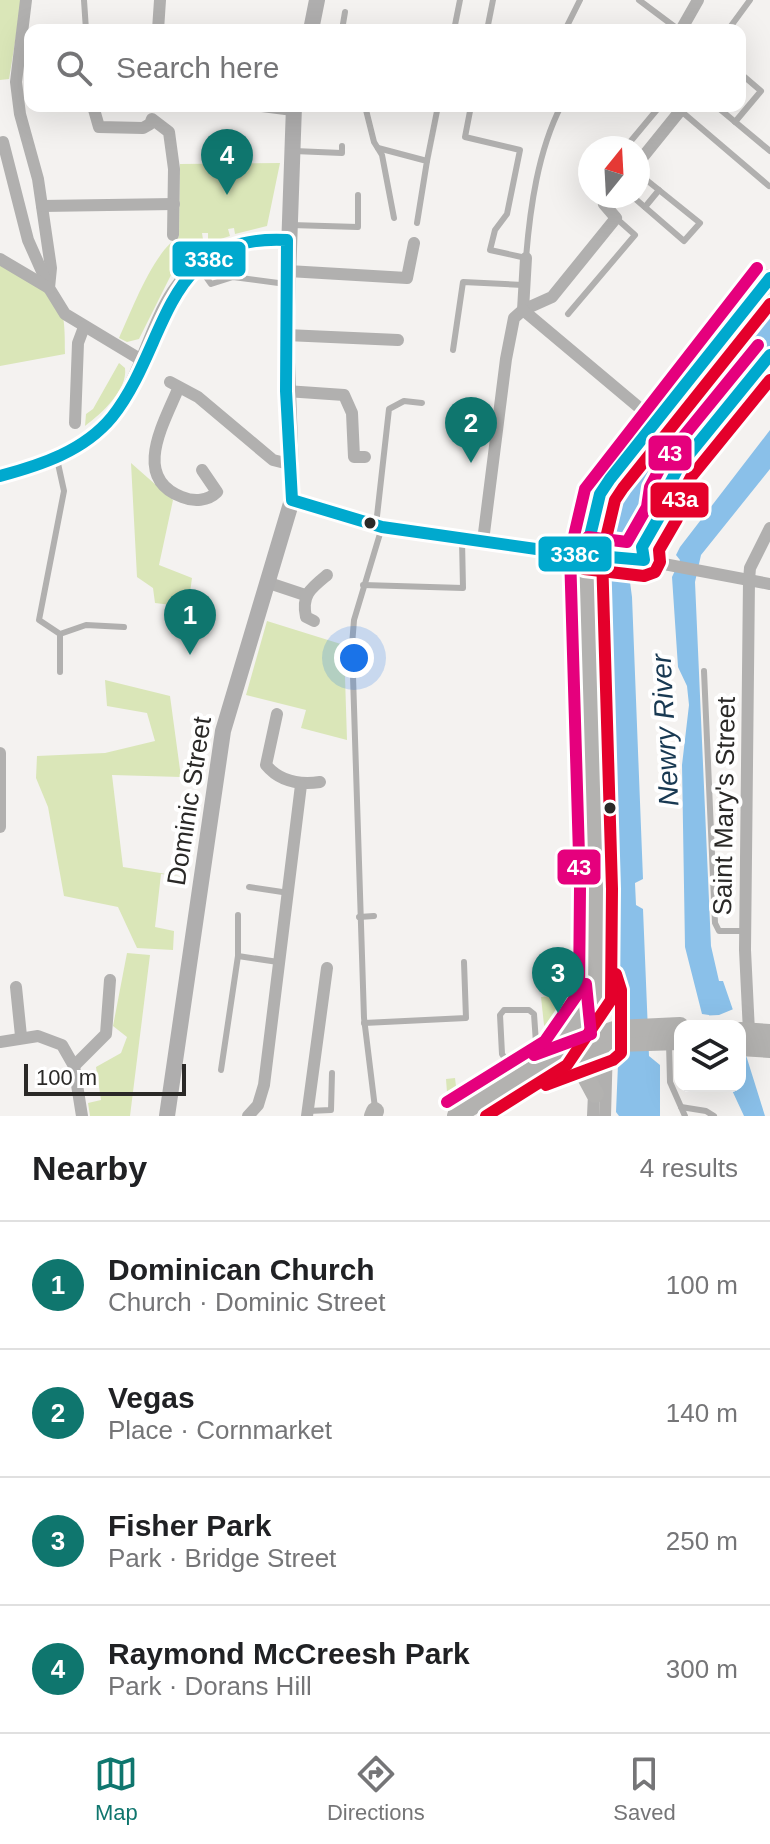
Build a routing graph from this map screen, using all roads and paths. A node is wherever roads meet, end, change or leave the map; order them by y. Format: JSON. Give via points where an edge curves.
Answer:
{"nodes":[{"id":1,"x":26,"y":0,"type":"edge"},
{"id":2,"x":84,"y":0,"type":"edge"},
{"id":3,"x":160,"y":0,"type":"edge"},
{"id":4,"x":317,"y":0,"type":"edge"},
{"id":5,"x":460,"y":0,"type":"edge"},
{"id":6,"x":493,"y":0,"type":"edge"},
{"id":7,"x":580,"y":0,"type":"edge"},
{"id":8,"x":639,"y":0,"type":"edge"},
{"id":9,"x":698,"y":0,"type":"edge"},
{"id":10,"x":750,"y":0,"type":"edge"},
{"id":11,"x":345,"y":12,"type":"dead end"},
{"id":12,"x":86,"y":24,"type":"edge"},
{"id":13,"x":158,"y":24,"type":"edge"},
{"id":14,"x":312,"y":24,"type":"edge"},
{"id":15,"x":343,"y":24,"type":"edge"},
{"id":16,"x":455,"y":24,"type":"edge"},
{"id":17,"x":490,"y":24,"type":"edge"},
{"id":18,"x":568,"y":24,"type":"edge"},
{"id":19,"x":672,"y":24,"type":"edge"},
{"id":20,"x":684,"y":24,"type":"edge"},
{"id":21,"x":732,"y":24,"type":"edge"},
{"id":22,"x":746,"y":78,"type":"edge"},
{"id":23,"x":24,"y":81,"type":"edge"},
{"id":24,"x":16,"y":82,"type":"junction"},
{"id":25,"x":746,"y":109,"type":"edge"},
{"id":26,"x":95,"y":112,"type":"edge"},
{"id":27,"x":152,"y":112,"type":"edge"},
{"id":28,"x":294,"y":112,"type":"edge"},
{"id":29,"x":367,"y":112,"type":"edge"},
{"id":30,"x":437,"y":112,"type":"edge"},
{"id":31,"x":470,"y":112,"type":"edge"},
{"id":32,"x":559,"y":112,"type":"edge"},
{"id":33,"x":655,"y":112,"type":"edge"},
{"id":34,"x":679,"y":112,"type":"edge"},
{"id":35,"x":686,"y":112,"type":"edge"},
{"id":36,"x":723,"y":112,"type":"edge"},
{"id":37,"x":743,"y":112,"type":"edge"},
{"id":38,"x":735,"y":122,"type":"junction"},
{"id":39,"x":635,"y":136,"type":"edge"},
{"id":40,"x":3,"y":142,"type":"dead end"},
{"id":41,"x":342,"y":146,"type":"dead end"},
{"id":42,"x":378,"y":148,"type":"junction"},
{"id":43,"x":650,"y":148,"type":"edge"},
{"id":44,"x":290,"y":151,"type":"junction"},
{"id":45,"x":770,"y":151,"type":"edge"},
{"id":46,"x":427,"y":161,"type":"junction"},
{"id":47,"x":650,"y":183,"type":"edge"},
{"id":48,"x":769,"y":186,"type":"edge"},
{"id":49,"x":659,"y":190,"type":"junction"},
{"id":50,"x":358,"y":195,"type":"dead end"},
{"id":51,"x":650,"y":201,"type":"edge"},
{"id":52,"x":174,"y":204,"type":"junction"},
{"id":53,"x":42,"y":206,"type":"junction"},
{"id":54,"x":610,"y":208,"type":"edge"},
{"id":55,"x":646,"y":208,"type":"edge"},
{"id":56,"x":394,"y":218,"type":"dead end"},
{"id":57,"x":616,"y":218,"type":"junction"},
{"id":58,"x":417,"y":223,"type":"dead end"},
{"id":59,"x":287,"y":233,"type":"junction"},
{"id":60,"x":173,"y":235,"type":"dead end"},
{"id":61,"x":414,"y":243,"type":"dead end"},
{"id":62,"x":526,"y":258,"type":"junction"},
{"id":63,"x":0,"y":259,"type":"edge"},
{"id":64,"x":196,"y":264,"type":"junction"},
{"id":65,"x":288,"y":278,"type":"junction"},
{"id":66,"x":770,"y":278,"type":"edge"},
{"id":67,"x":523,"y":285,"type":"junction"},
{"id":68,"x":49,"y":288,"type":"junction"},
{"id":69,"x":523,"y":310,"type":"junction"},
{"id":70,"x":568,"y":314,"type":"dead end"},
{"id":71,"x":84,"y":327,"type":"junction"},
{"id":72,"x":286,"y":335,"type":"junction"},
{"id":73,"x":398,"y":340,"type":"dead end"},
{"id":74,"x":453,"y":350,"type":"dead end"},
{"id":75,"x":770,"y":355,"type":"edge"},
{"id":76,"x":143,"y":361,"type":"junction"},
{"id":77,"x":286,"y":391,"type":"junction"},
{"id":78,"x":422,"y":403,"type":"dead end"},
{"id":79,"x":654,"y":420,"type":"junction"},
{"id":80,"x":75,"y":423,"type":"dead end"},
{"id":81,"x":365,"y":457,"type":"dead end"},
{"id":82,"x":57,"y":459,"type":"junction"},
{"id":83,"x":289,"y":464,"type":"junction"},
{"id":84,"x":202,"y":470,"type":"dead end"},
{"id":85,"x":0,"y":473,"type":"edge"},
{"id":86,"x":292,"y":500,"type":"junction"},
{"id":87,"x":379,"y":526,"type":"junction"},
{"id":88,"x":770,"y":528,"type":"edge"},
{"id":89,"x":462,"y":539,"type":"junction"},
{"id":90,"x":483,"y":541,"type":"junction"},
{"id":91,"x":593,"y":554,"type":"junction"},
{"id":92,"x":643,"y":555,"type":"junction"},
{"id":93,"x":327,"y":575,"type":"dead end"},
{"id":94,"x":749,"y":580,"type":"junction"},
{"id":95,"x":269,"y":583,"type":"junction"},
{"id":96,"x":770,"y":584,"type":"edge"},
{"id":97,"x":363,"y":585,"type":"junction"},
{"id":98,"x":305,"y":595,"type":"junction"},
{"id":99,"x":314,"y":621,"type":"dead end"},
{"id":100,"x":124,"y":627,"type":"dead end"},
{"id":101,"x":60,"y":634,"type":"junction"},
{"id":102,"x":704,"y":671,"type":"dead end"},
{"id":103,"x":60,"y":672,"type":"dead end"},
{"id":104,"x":277,"y":714,"type":"dead end"},
{"id":105,"x":0,"y":753,"type":"edge"},
{"id":106,"x":320,"y":782,"type":"dead end"},
{"id":107,"x":301,"y":785,"type":"junction"},
{"id":108,"x":0,"y":827,"type":"edge"},
{"id":109,"x":249,"y":887,"type":"dead end"},
{"id":110,"x":290,"y":893,"type":"junction"},
{"id":111,"x":238,"y":915,"type":"dead end"},
{"id":112,"x":374,"y":916,"type":"dead end"},
{"id":113,"x":359,"y":917,"type":"junction"},
{"id":114,"x":745,"y":931,"type":"junction"},
{"id":115,"x":238,"y":956,"type":"junction"},
{"id":116,"x":464,"y":962,"type":"dead end"},
{"id":117,"x":280,"y":963,"type":"junction"},
{"id":118,"x":327,"y":968,"type":"dead end"},
{"id":119,"x":598,"y":972,"type":"junction"},
{"id":120,"x":110,"y":980,"type":"dead end"},
{"id":121,"x":16,"y":987,"type":"dead end"},
{"id":122,"x":595,"y":997,"type":"junction"},
{"id":123,"x":745,"y":1020,"type":"edge"},
{"id":124,"x":364,"y":1023,"type":"junction"},
{"id":125,"x":770,"y":1033,"type":"edge"},
{"id":126,"x":21,"y":1036,"type":"junction"},
{"id":127,"x":673,"y":1038,"type":"edge"},
{"id":128,"x":746,"y":1038,"type":"edge"},
{"id":129,"x":746,"y":1038,"type":"edge"},
{"id":130,"x":607,"y":1039,"type":"junction"},
{"id":131,"x":0,"y":1042,"type":"edge"},
{"id":132,"x":770,"y":1049,"type":"edge"},
{"id":133,"x":556,"y":1059,"type":"junction"},
{"id":134,"x":74,"y":1066,"type":"junction"},
{"id":135,"x":221,"y":1070,"type":"dead end"},
{"id":136,"x":332,"y":1073,"type":"dead end"},
{"id":137,"x":521,"y":1078,"type":"junction"},
{"id":138,"x":595,"y":1094,"type":"junction"},
{"id":139,"x":681,"y":1107,"type":"junction"},
{"id":140,"x":308,"y":1114,"type":"edge"},
{"id":141,"x":374,"y":1114,"type":"edge"},
{"id":142,"x":82,"y":1116,"type":"edge"},
{"id":143,"x":167,"y":1116,"type":"edge"},
{"id":144,"x":248,"y":1116,"type":"edge"},
{"id":145,"x":456,"y":1116,"type":"edge"},
{"id":146,"x":593,"y":1116,"type":"edge"},
{"id":147,"x":605,"y":1116,"type":"edge"},
{"id":148,"x":685,"y":1116,"type":"edge"},
{"id":149,"x":714,"y":1116,"type":"edge"}],
"edges":[{"from":1,"to":24,"type":"street"},
{"from":2,"to":12,"type":"lane"},
{"from":3,"to":13,"type":"street"},
{"from":4,"to":14,"type":"main road"},
{"from":5,"to":16,"type":"lane"},
{"from":6,"to":17,"type":"lane"},
{"from":7,"to":18,"type":"lane"},
{"from":8,"to":19,"type":"lane"},
{"from":9,"to":20,"type":"street"},
{"from":10,"to":21,"type":"lane"},
{"from":11,"to":15,"type":"lane"},
{"from":22,"to":25,"type":"lane","via":[[761,91]]},
{"from":23,"to":24,"type":"street"},
{"from":24,"to":53,"type":"street"},
{"from":26,"to":27,"type":"street","via":[[99,127],[143,128]]},
{"from":27,"to":52,"type":"street","via":[[169,132]]},
{"from":28,"to":44,"type":"main road"},
{"from":29,"to":42,"type":"lane"},
{"from":30,"to":46,"type":"lane"},
{"from":31,"to":62,"type":"lane","via":[[465,137],[520,150],[507,214],[495,230],[490,250]]},
{"from":32,"to":62,"type":"lane","via":[[529,220]]},
{"from":33,"to":39,"type":"lane"},
{"from":34,"to":43,"type":"street"},
{"from":35,"to":48,"type":"lane"},
{"from":36,"to":38,"type":"lane"},
{"from":37,"to":38,"type":"lane"},
{"from":38,"to":45,"type":"lane"},
{"from":40,"to":68,"type":"street","via":[[28,240]]},
{"from":41,"to":44,"type":"lane","via":[[342,153]]},
{"from":42,"to":46,"type":"lane"},
{"from":42,"to":56,"type":"lane"},
{"from":44,"to":59,"type":"main road"},
{"from":46,"to":58,"type":"lane"},
{"from":47,"to":49,"type":"lane"},
{"from":49,"to":51,"type":"lane"},
{"from":49,"to":55,"type":"lane","via":[[700,223],[684,241]]},
{"from":50,"to":59,"type":"lane","via":[[358,227]]},
{"from":52,"to":53,"type":"street"},
{"from":52,"to":60,"type":"street"},
{"from":53,"to":68,"type":"street"},
{"from":54,"to":57,"type":"street"},
{"from":57,"to":69,"type":"street","via":[[552,297]]},
{"from":57,"to":70,"type":"lane","via":[[635,235]]},
{"from":59,"to":64,"type":"main road","via":[[234,246]]},
{"from":59,"to":65,"type":"main road"},
{"from":61,"to":65,"type":"street","via":[[407,278]]},
{"from":62,"to":67,"type":"street"},
{"from":63,"to":68,"type":"street"},
{"from":64,"to":65,"type":"lane","via":[[211,284],[233,277]]},
{"from":64,"to":76,"type":"main road","via":[[166,302]]},
{"from":65,"to":72,"type":"main road"},
{"from":66,"to":79,"type":"main road"},
{"from":67,"to":69,"type":"street"},
{"from":67,"to":74,"type":"lane","via":[[463,282]]},
{"from":68,"to":71,"type":"street","via":[[65,314]]},
{"from":69,"to":79,"type":"street"},
{"from":69,"to":90,"type":"street","via":[[514,318],[508,348]]},
{"from":71,"to":76,"type":"street"},
{"from":71,"to":80,"type":"street","via":[[78,343],[81,402]]},
{"from":72,"to":73,"type":"street"},
{"from":72,"to":77,"type":"main road"},
{"from":75,"to":92,"type":"lane","via":[[678,468]]},
{"from":76,"to":82,"type":"main road","via":[[110,419]]},
{"from":77,"to":81,"type":"street","via":[[344,395],[352,413],[354,457]]},
{"from":77,"to":83,"type":"main road"},
{"from":78,"to":87,"type":"lane","via":[[404,401],[389,409]]},
{"from":79,"to":91,"type":"main road","via":[[600,494]]},
{"from":82,"to":85,"type":"main road"},
{"from":82,"to":101,"type":"lane","via":[[64,491],[39,620]]},
{"from":83,"to":84,"type":"street","via":[[273,460],[198,397],[174,386],[153,451],[154,467],[173,494],[189,500],[210,499],[217,492]]},
{"from":83,"to":86,"type":"main road"},
{"from":86,"to":87,"type":"street"},
{"from":86,"to":95,"type":"main road","name":"Dominic Street"},
{"from":87,"to":89,"type":"street"},
{"from":87,"to":97,"type":"lane"},
{"from":88,"to":94,"type":"street","name":"Saint Mary's Street"},
{"from":89,"to":90,"type":"street"},
{"from":89,"to":97,"type":"lane","via":[[463,588]]},
{"from":90,"to":91,"type":"street"},
{"from":91,"to":92,"type":"street"},
{"from":91,"to":119,"type":"main road"},
{"from":92,"to":94,"type":"street"},
{"from":93,"to":98,"type":"street"},
{"from":94,"to":96,"type":"street"},
{"from":94,"to":114,"type":"street","name":"Saint Mary's Street"},
{"from":95,"to":98,"type":"street"},
{"from":95,"to":143,"type":"main road","name":"Dominic Street","via":[[223,731]]},
{"from":97,"to":113,"type":"lane","via":[[352,645]]},
{"from":98,"to":99,"type":"street","via":[[306,617]]},
{"from":100,"to":101,"type":"lane","via":[[86,625]]},
{"from":101,"to":103,"type":"lane"},
{"from":102,"to":114,"type":"lane","via":[[715,923],[719,931]]},
{"from":104,"to":107,"type":"street","via":[[266,765]]},
{"from":105,"to":108,"type":"street"},
{"from":106,"to":107,"type":"street"},
{"from":107,"to":110,"type":"street"},
{"from":109,"to":110,"type":"lane"},
{"from":110,"to":117,"type":"street"},
{"from":111,"to":115,"type":"lane"},
{"from":112,"to":113,"type":"lane"},
{"from":113,"to":124,"type":"lane"},
{"from":114,"to":123,"type":"street","name":"Saint Mary's Street"},
{"from":115,"to":117,"type":"lane"},
{"from":115,"to":135,"type":"lane"},
{"from":116,"to":124,"type":"lane","via":[[466,1018]]},
{"from":117,"to":144,"type":"street","via":[[264,1085]]},
{"from":118,"to":140,"type":"street"},
{"from":119,"to":122,"type":"main road"},
{"from":119,"to":130,"type":"main road","via":[[605,991]]},
{"from":120,"to":134,"type":"street","via":[[106,1034]]},
{"from":121,"to":126,"type":"street"},
{"from":122,"to":130,"type":"main road"},
{"from":122,"to":133,"type":"main road"},
{"from":124,"to":141,"type":"lane"},
{"from":125,"to":128,"type":"main road"},
{"from":126,"to":131,"type":"street"},
{"from":126,"to":134,"type":"street","via":[[49,1038],[62,1045]]},
{"from":127,"to":130,"type":"main road"},
{"from":127,"to":139,"type":"lane","via":[[670,1082]]},
{"from":129,"to":132,"type":"main road"},
{"from":130,"to":133,"type":"main road"},
{"from":130,"to":138,"type":"street"},
{"from":130,"to":147,"type":"street"},
{"from":133,"to":137,"type":"main road"},
{"from":133,"to":137,"type":"lane","via":[[535,1038],[534,1014],[504,1010],[502,1054]]},
{"from":133,"to":138,"type":"main road","via":[[581,1068]]},
{"from":134,"to":142,"type":"street"},
{"from":136,"to":140,"type":"lane","via":[[331,1110]]},
{"from":137,"to":145,"type":"main road"},
{"from":138,"to":146,"type":"street"},
{"from":139,"to":148,"type":"lane"},
{"from":139,"to":149,"type":"lane"}]}
